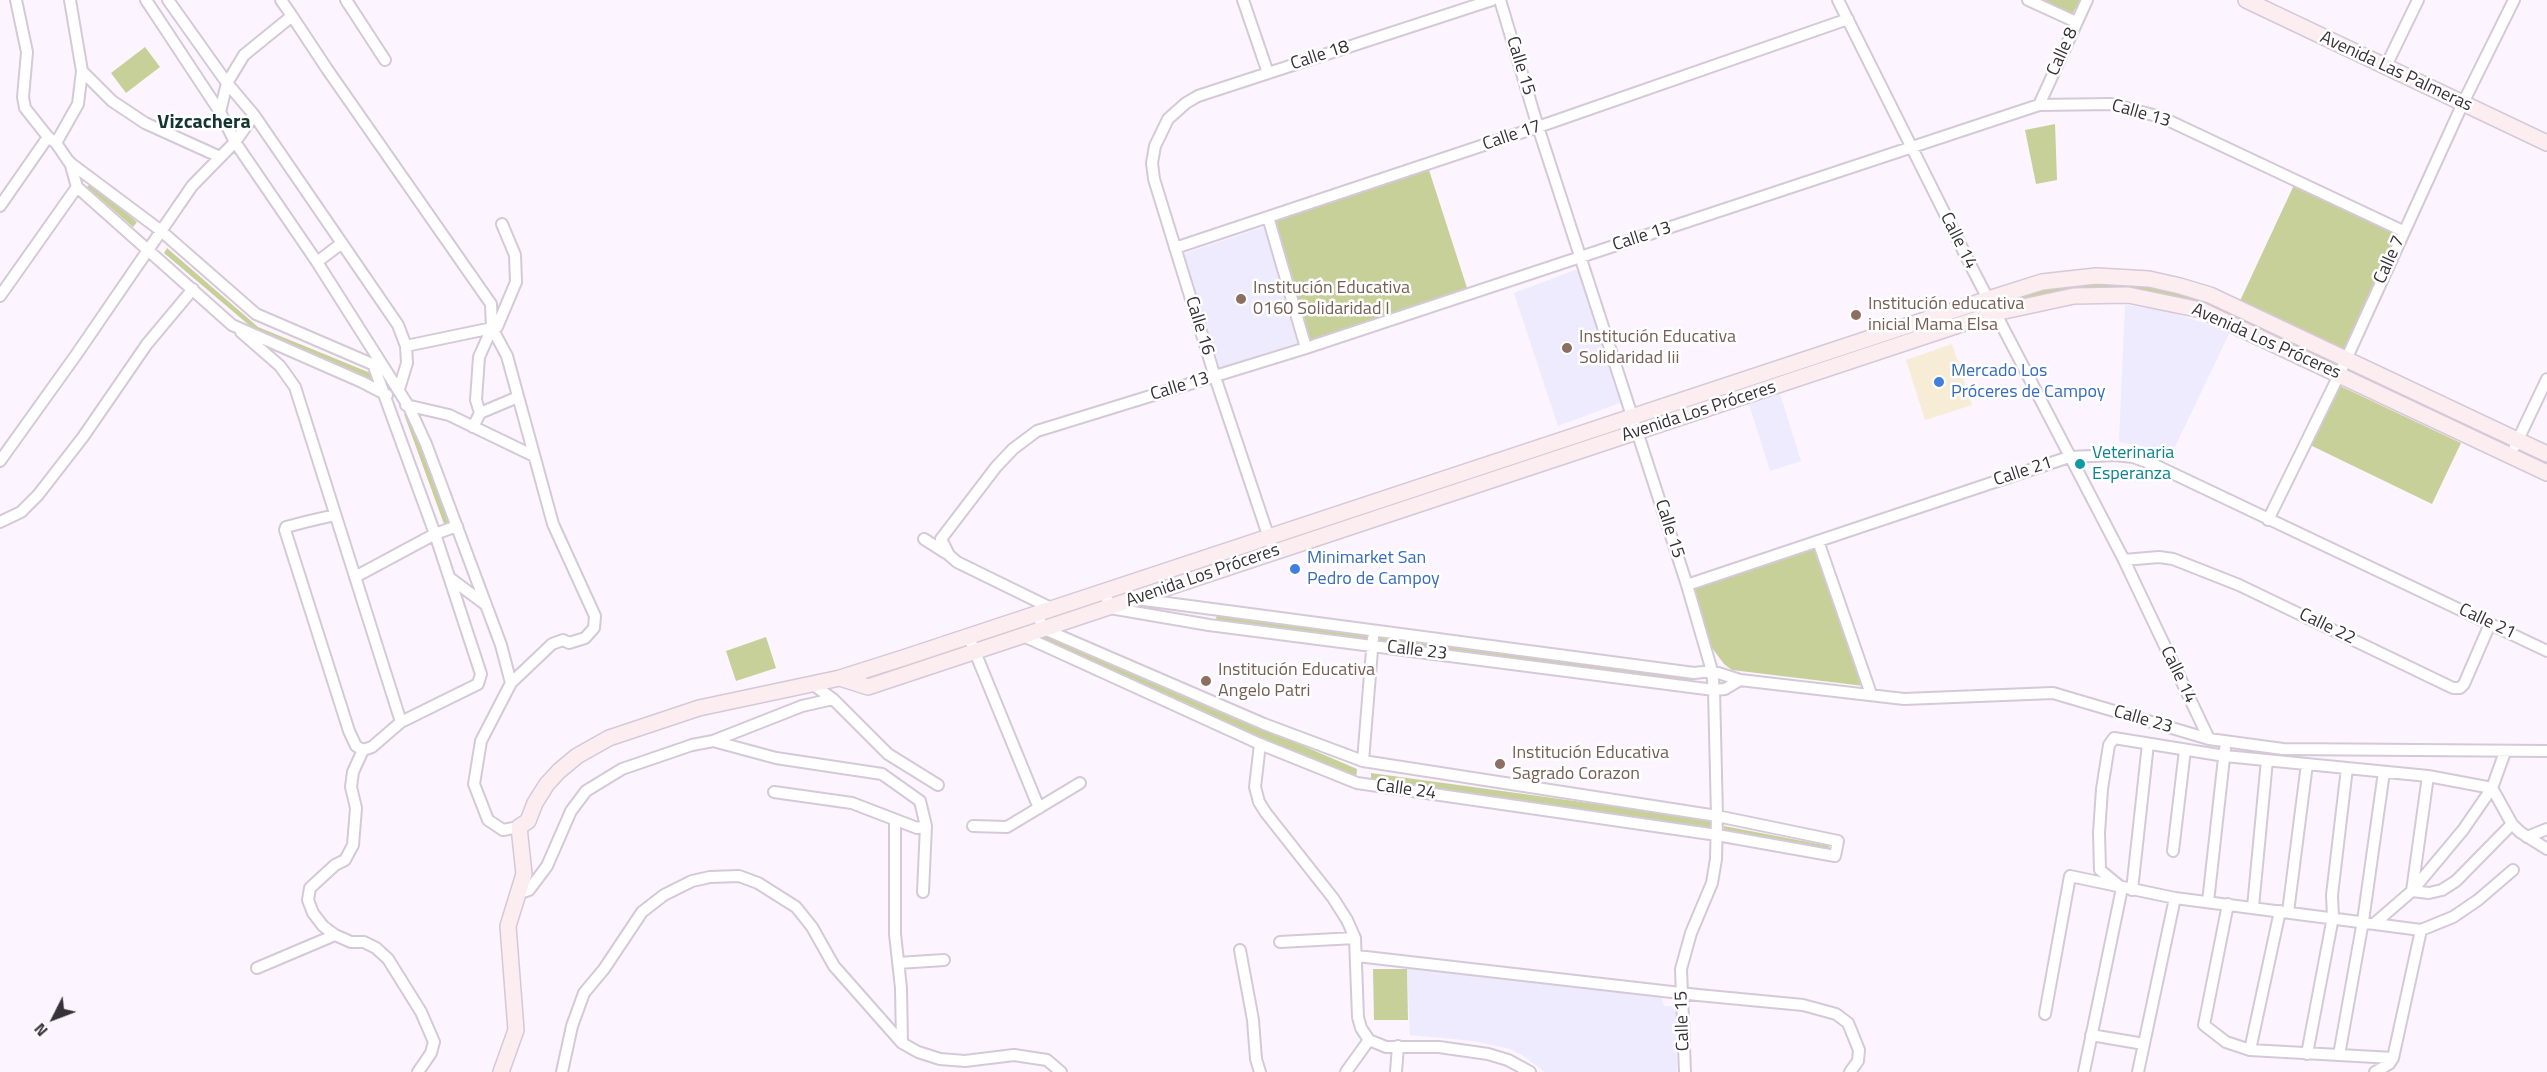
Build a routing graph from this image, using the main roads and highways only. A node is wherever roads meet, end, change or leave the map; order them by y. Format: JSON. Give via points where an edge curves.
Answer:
{"nodes":[{"id":1,"x":2246,"y":0,"type":"edge"},
{"id":2,"x":2266,"y":4,"type":"edge"},
{"id":3,"x":2545,"y":137,"type":"edge"},
{"id":4,"x":2547,"y":454,"type":"edge"},
{"id":5,"x":2547,"y":473,"type":"edge"},
{"id":6,"x":840,"y":678,"type":"junction"},
{"id":7,"x":501,"y":1072,"type":"edge"}],
"edges":[{"from":1,"to":2,"type":"main road","name":"Avenida Las Palmeras"},
{"from":2,"to":3,"type":"main road","name":"Avenida Las Palmeras","via":[[2385,68]]},
{"from":4,"to":6,"type":"main road","name":"Avenida Los Próceres","via":[[2210,295],[2149,279],[2096,276],[2042,282]]},
{"from":5,"to":6,"type":"main road","name":"Avenida Los Próceres","via":[[2224,319],[2178,304],[2128,295],[2074,296],[1995,313],[868,687]]},
{"from":6,"to":7,"type":"main road","name":"Avenida Los Próceres","via":[[699,708],[609,738],[577,756],[546,784],[528,821],[519,827],[524,874],[508,926],[516,1030]]}]}
